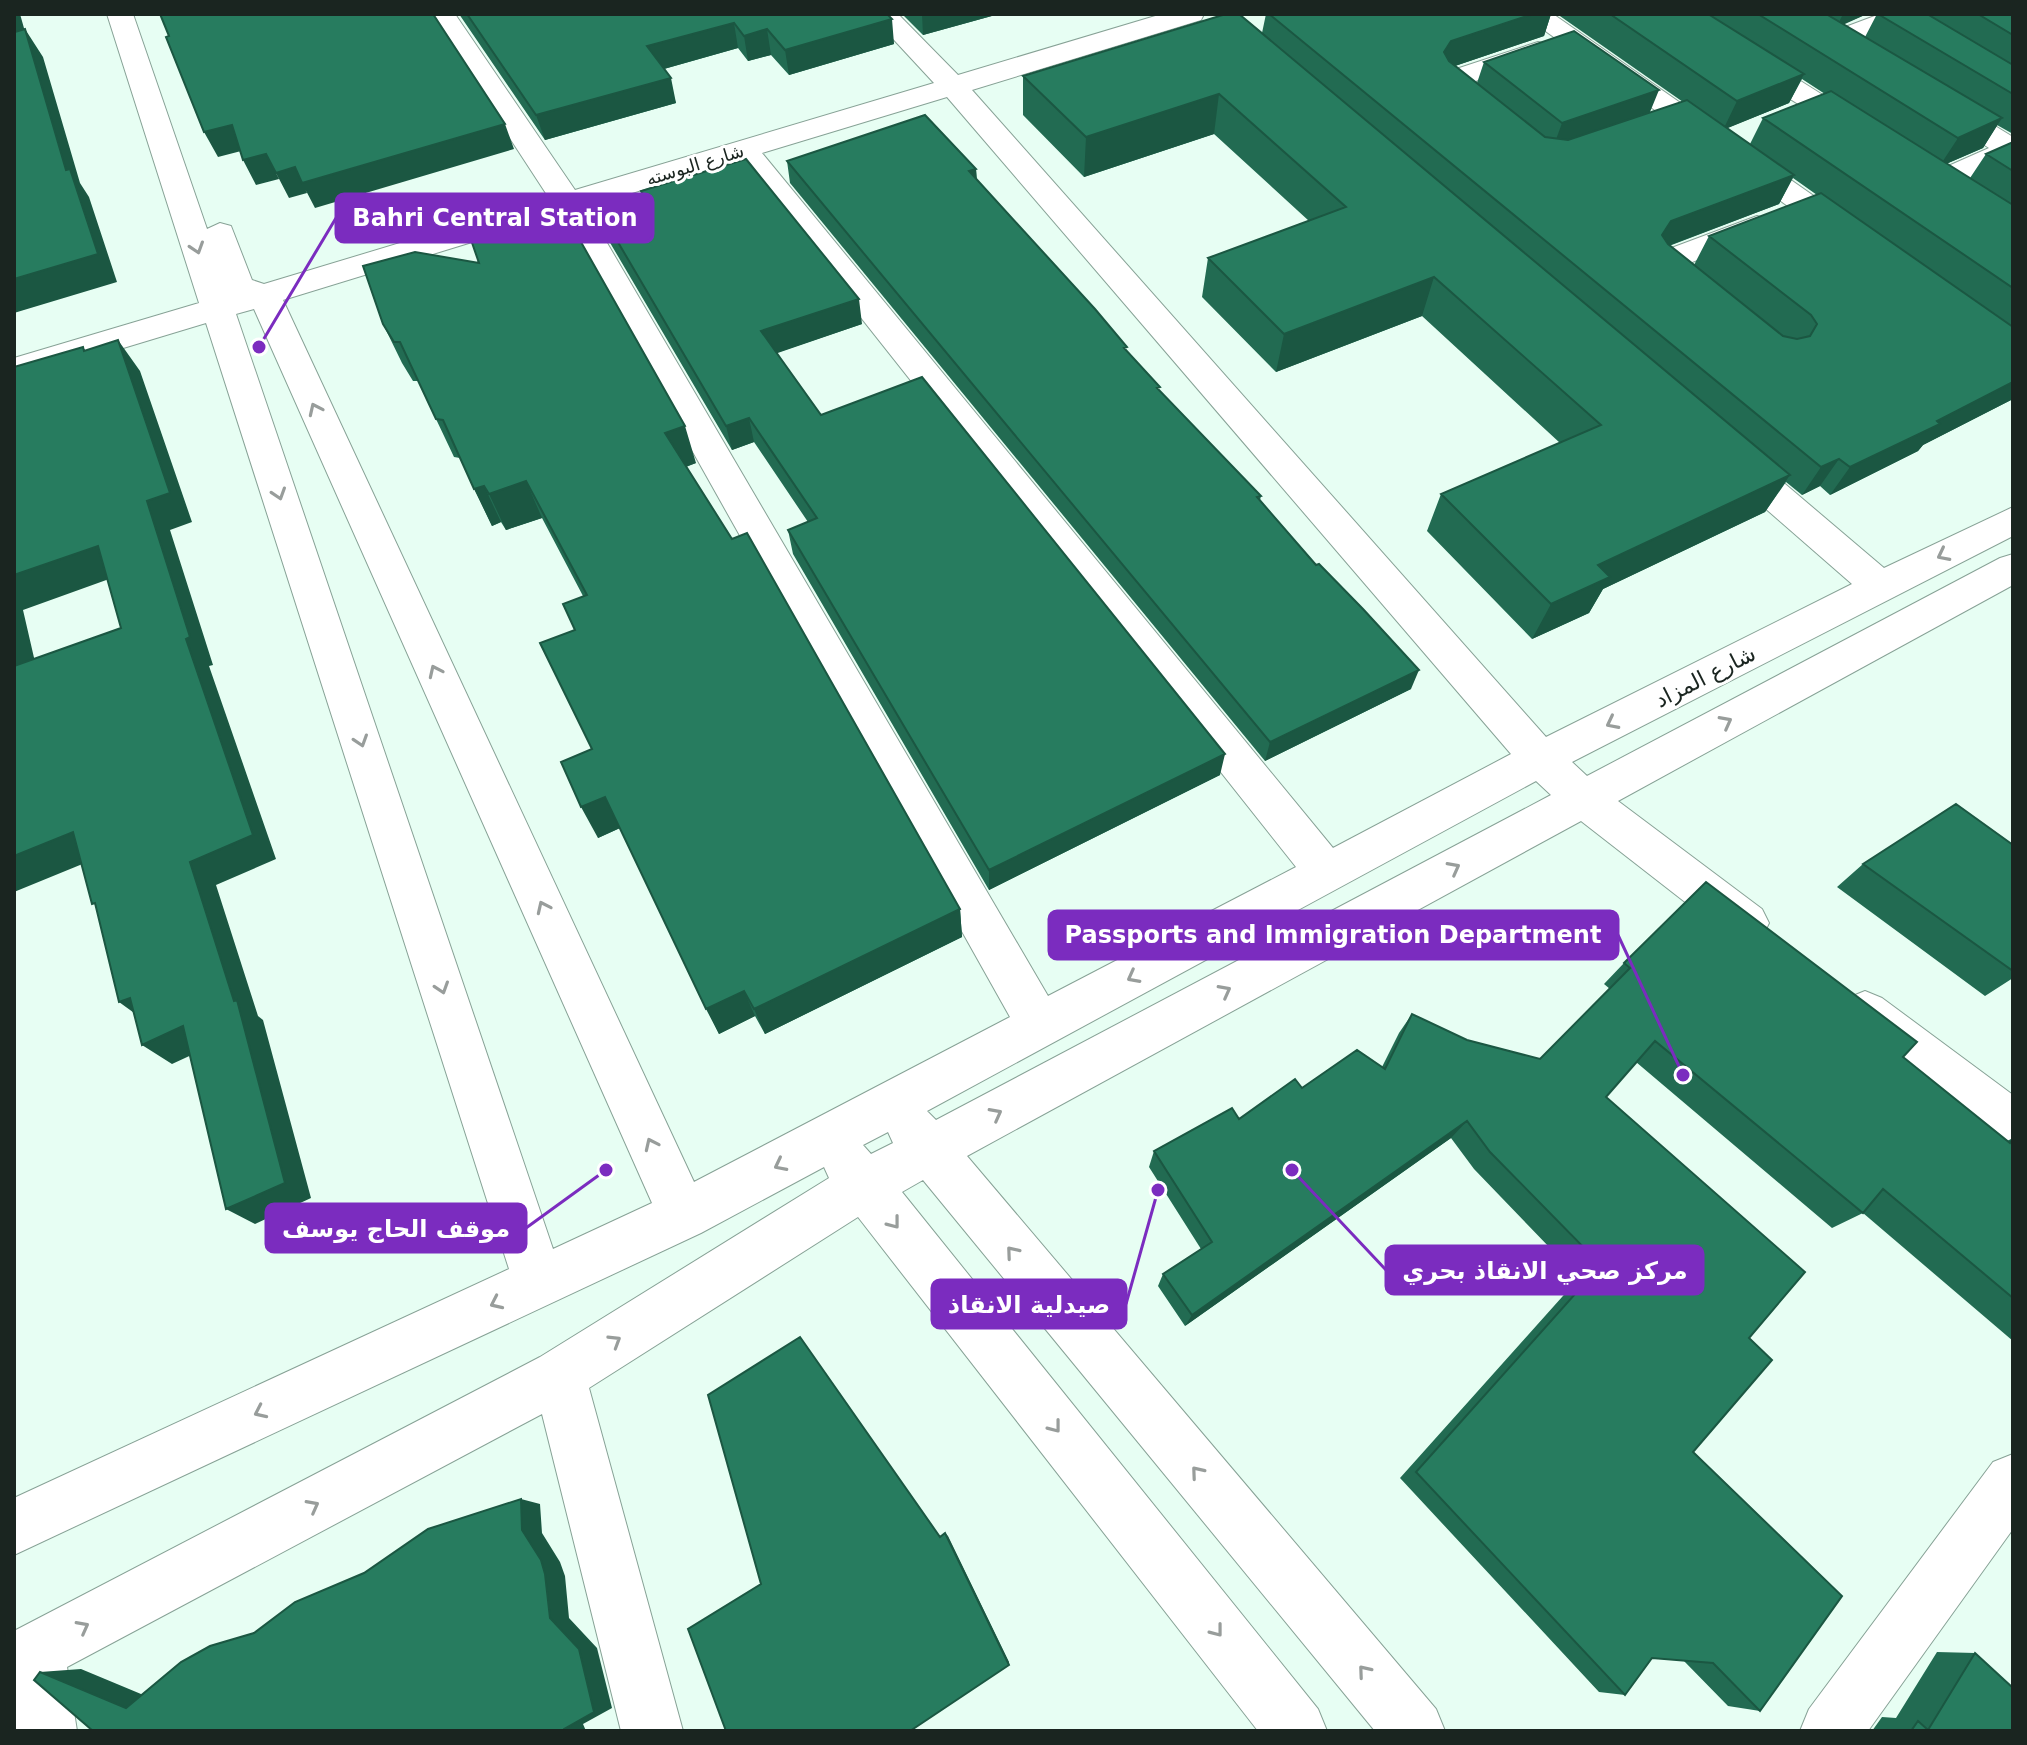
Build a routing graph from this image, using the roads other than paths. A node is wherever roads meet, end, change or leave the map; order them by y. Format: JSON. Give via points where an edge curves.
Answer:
{"nodes":[{"id":1,"x":120,"y":14,"type":"edge"},
{"id":2,"x":145,"y":14,"type":"edge"},
{"id":3,"x":442,"y":14,"type":"edge"},
{"id":4,"x":883,"y":14,"type":"edge"},
{"id":5,"x":1535,"y":14,"type":"edge"},
{"id":6,"x":1675,"y":14,"type":"edge"},
{"id":7,"x":1207,"y":17,"type":"edge"},
{"id":8,"x":1152,"y":19,"type":"edge"},
{"id":9,"x":1901,"y":20,"type":"edge"},
{"id":10,"x":1570,"y":39,"type":"junction"},
{"id":11,"x":1887,"y":73,"type":"edge"},
{"id":12,"x":953,"y":86,"type":"junction"},
{"id":13,"x":1914,"y":89,"type":"edge"},
{"id":14,"x":1819,"y":105,"type":"junction"},
{"id":15,"x":1791,"y":116,"type":"edge"},
{"id":16,"x":1503,"y":124,"type":"edge"},
{"id":17,"x":1748,"y":132,"type":"edge"},
{"id":18,"x":1720,"y":144,"type":"junction"},
{"id":19,"x":1885,"y":147,"type":"edge"},
{"id":20,"x":744,"y":150,"type":"junction"},
{"id":21,"x":1912,"y":164,"type":"edge"},
{"id":22,"x":1939,"y":181,"type":"junction"},
{"id":23,"x":1963,"y":197,"type":"edge"},
{"id":24,"x":568,"y":203,"type":"junction"},
{"id":25,"x":1808,"y":207,"type":"junction"},
{"id":26,"x":1872,"y":252,"type":"edge"},
{"id":27,"x":264,"y":295,"type":"junction"},
{"id":28,"x":1720,"y":307,"type":"edge"},
{"id":29,"x":218,"y":309,"type":"junction"},
{"id":30,"x":14,"y":370,"type":"edge"},
{"id":31,"x":1713,"y":443,"type":"edge"},
{"id":32,"x":2013,"y":520,"type":"edge"},
{"id":33,"x":2013,"y":568,"type":"edge"},
{"id":34,"x":1881,"y":587,"type":"junction"},
{"id":35,"x":1540,"y":759,"type":"junction"},
{"id":36,"x":1583,"y":799,"type":"junction"},
{"id":37,"x":1327,"y":873,"type":"junction"},
{"id":38,"x":1773,"y":943,"type":"edge"},
{"id":39,"x":1836,"y":991,"type":"edge"},
{"id":40,"x":1040,"y":1026,"type":"junction"},
{"id":41,"x":894,"y":1105,"type":"junction"},
{"id":42,"x":2013,"y":1125,"type":"edge"},
{"id":43,"x":829,"y":1139,"type":"junction"},
{"id":44,"x":928,"y":1151,"type":"junction"},
{"id":45,"x":864,"y":1185,"type":"junction"},
{"id":46,"x":683,"y":1215,"type":"junction"},
{"id":47,"x":539,"y":1283,"type":"junction"},
{"id":48,"x":559,"y":1376,"type":"junction"},
{"id":49,"x":2013,"y":1482,"type":"edge"},
{"id":50,"x":14,"y":1527,"type":"edge"},
{"id":51,"x":24,"y":1658,"type":"edge"},
{"id":52,"x":46,"y":1731,"type":"edge"},
{"id":53,"x":652,"y":1731,"type":"edge"},
{"id":54,"x":1296,"y":1731,"type":"edge"},
{"id":55,"x":1414,"y":1731,"type":"edge"},
{"id":56,"x":1831,"y":1731,"type":"edge"}],
"edges":[{"from":1,"to":29,"type":"street","one_way":true},
{"from":2,"to":27,"type":"street","via":[[238,286]]},
{"from":3,"to":24,"type":"street"},
{"from":4,"to":12,"type":"street"},
{"from":5,"to":10,"type":"street"},
{"from":6,"to":14,"type":"street"},
{"from":7,"to":8,"type":"street","name":"شارع البوسته"},
{"from":8,"to":12,"type":"street","name":"شارع البوسته"},
{"from":9,"to":11,"type":"street","via":[[1823,34]]},
{"from":10,"to":16,"type":"street","via":[[1454,79]]},
{"from":10,"to":18,"type":"street","via":[[1665,120]]},
{"from":12,"to":20,"type":"street","name":"شارع البوسته"},
{"from":12,"to":35,"type":"street"},
{"from":13,"to":22,"type":"street","via":[[2011,149]]},
{"from":14,"to":15,"type":"street"},
{"from":14,"to":19,"type":"street"},
{"from":17,"to":18,"type":"street"},
{"from":18,"to":25,"type":"street"},
{"from":20,"to":24,"type":"street","name":"شارع البوسته"},
{"from":20,"to":37,"type":"street"},
{"from":21,"to":22,"type":"street"},
{"from":22,"to":23,"type":"street"},
{"from":24,"to":27,"type":"street","name":"شارع البوسته"},
{"from":24,"to":40,"type":"street"},
{"from":25,"to":26,"type":"street"},
{"from":25,"to":28,"type":"street","via":[[1669,260],[1672,270]]},
{"from":27,"to":29,"type":"street","name":"شارع البوسته"},
{"from":46,"to":27,"type":"street","one_way":true},
{"from":29,"to":30,"type":"street","name":"شارع البوسته"},
{"from":29,"to":47,"type":"street","one_way":true},
{"from":31,"to":34,"type":"street"},
{"from":32,"to":34,"type":"street","name":"شارع المزاد","one_way":true},
{"from":36,"to":33,"type":"street","one_way":true},
{"from":34,"to":35,"type":"street","name":"شارع المزاد","one_way":true},
{"from":35,"to":36,"type":"street"},
{"from":35,"to":37,"type":"street","name":"شارع المزاد"},
{"from":36,"to":38,"type":"street"},
{"from":44,"to":36,"type":"street","one_way":true},
{"from":37,"to":40,"type":"street","name":"شارع المزاد","one_way":true},
{"from":39,"to":42,"type":"street"},
{"from":40,"to":41,"type":"street","name":"شارع المزاد"},
{"from":41,"to":43,"type":"street","name":"شارع المزاد"},
{"from":41,"to":44,"type":"street"},
{"from":43,"to":45,"type":"street"},
{"from":43,"to":46,"type":"street","name":"شارع المزاد","one_way":true},
{"from":44,"to":45,"type":"street"},
{"from":55,"to":44,"type":"street","one_way":true},
{"from":48,"to":45,"type":"street","one_way":true},
{"from":45,"to":54,"type":"street","one_way":true},
{"from":46,"to":47,"type":"street","name":"شارع المزاد"},
{"from":47,"to":50,"type":"street","name":"شارع المزاد","one_way":true},
{"from":51,"to":48,"type":"street","one_way":true},
{"from":48,"to":53,"type":"street"},
{"from":49,"to":56,"type":"street"},
{"from":51,"to":52,"type":"street"}]}
